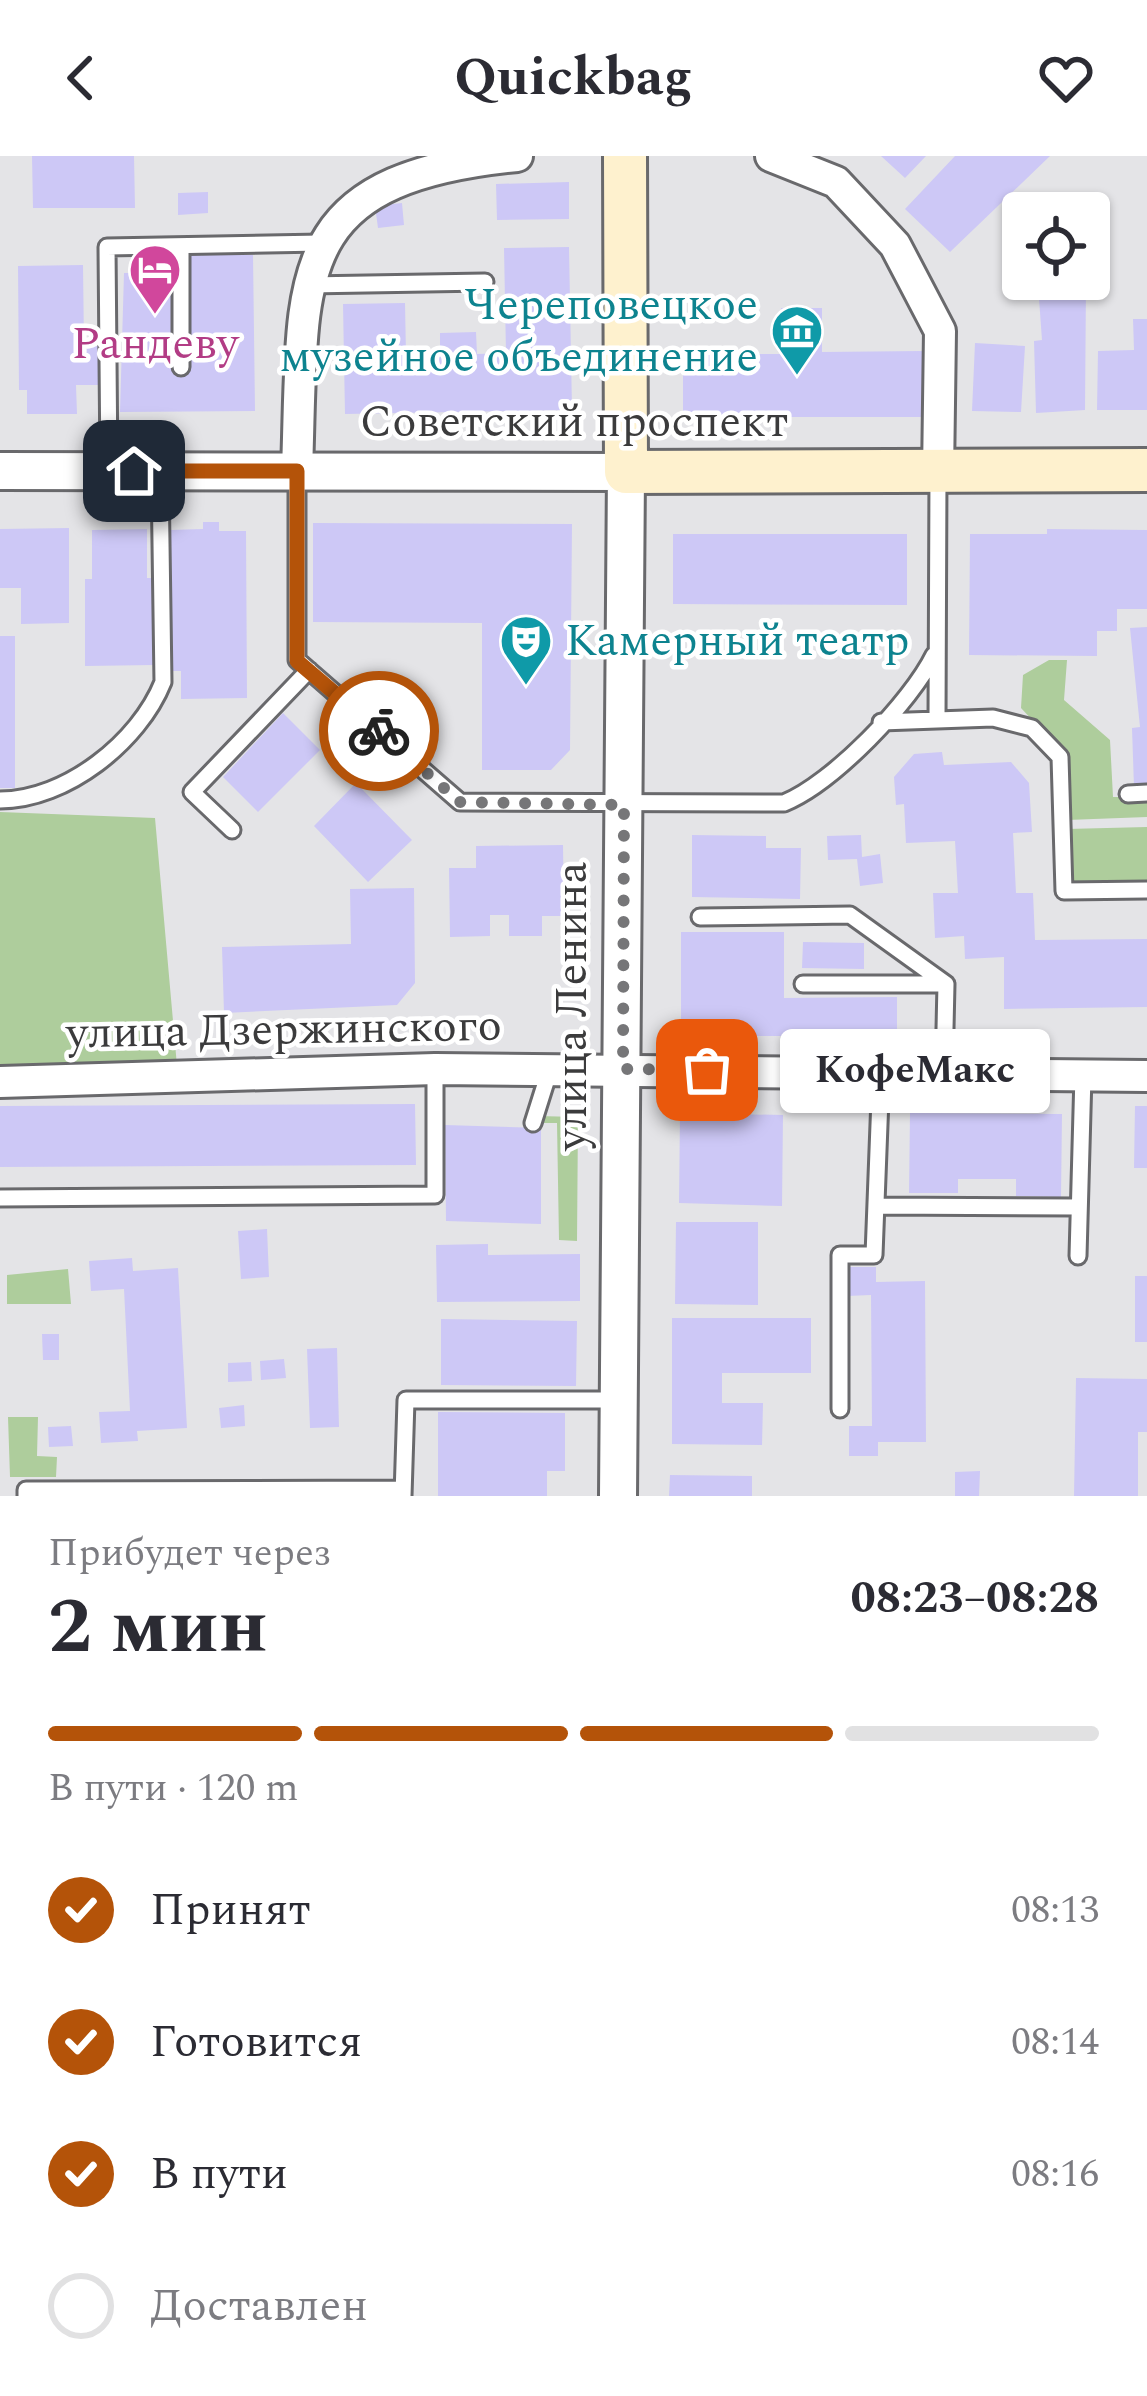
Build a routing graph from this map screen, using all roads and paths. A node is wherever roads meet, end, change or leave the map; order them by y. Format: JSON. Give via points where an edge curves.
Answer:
{"nodes":[{"id":1,"x":517,"y":156,"type":"edge"},
{"id":2,"x":625,"y":156,"type":"edge"},
{"id":3,"x":771,"y":156,"type":"edge"},
{"id":4,"x":321,"y":243,"type":"junction"},
{"id":5,"x":181,"y":246,"type":"junction"},
{"id":6,"x":485,"y":282,"type":"dead end"},
{"id":7,"x":305,"y":285,"type":"junction"},
{"id":8,"x":181,"y":367,"type":"dead end"},
{"id":9,"x":1147,"y":470,"type":"edge"},
{"id":10,"x":0,"y":471,"type":"edge"},
{"id":11,"x":109,"y":471,"type":"junction"},
{"id":12,"x":160,"y":471,"type":"junction"},
{"id":13,"x":297,"y":471,"type":"junction"},
{"id":14,"x":626,"y":472,"type":"junction"},
{"id":15,"x":938,"y":475,"type":"junction"},
{"id":16,"x":934,"y":655,"type":"junction"},
{"id":17,"x":309,"y":670,"type":"junction"},
{"id":18,"x":937,"y":720,"type":"junction"},
{"id":19,"x":881,"y":722,"type":"junction"},
{"id":20,"x":1147,"y":793,"type":"edge"},
{"id":21,"x":1128,"y":794,"type":"dead end"},
{"id":22,"x":0,"y":800,"type":"edge"},
{"id":23,"x":624,"y":805,"type":"junction"},
{"id":24,"x":232,"y":830,"type":"dead end"},
{"id":25,"x":1147,"y":890,"type":"edge"},
{"id":26,"x":700,"y":917,"type":"dead end"},
{"id":27,"x":802,"y":984,"type":"dead end"},
{"id":28,"x":946,"y":984,"type":"junction"},
{"id":29,"x":435,"y":1069,"type":"junction"},
{"id":30,"x":550,"y":1069,"type":"junction"},
{"id":31,"x":623,"y":1069,"type":"junction"},
{"id":32,"x":881,"y":1072,"type":"junction"},
{"id":33,"x":944,"y":1073,"type":"junction"},
{"id":34,"x":1083,"y":1075,"type":"junction"},
{"id":35,"x":1147,"y":1076,"type":"edge"},
{"id":36,"x":0,"y":1082,"type":"edge"},
{"id":37,"x":533,"y":1123,"type":"dead end"},
{"id":38,"x":0,"y":1198,"type":"edge"},
{"id":39,"x":877,"y":1206,"type":"junction"},
{"id":40,"x":1079,"y":1207,"type":"junction"},
{"id":41,"x":1078,"y":1256,"type":"dead end"},
{"id":42,"x":840,"y":1313,"type":"junction"},
{"id":43,"x":860,"y":1313,"type":"dead end"},
{"id":44,"x":619,"y":1400,"type":"junction"},
{"id":45,"x":840,"y":1409,"type":"dead end"},
{"id":46,"x":403,"y":1492,"type":"edge"},
{"id":47,"x":26,"y":1496,"type":"edge"},
{"id":48,"x":618,"y":1496,"type":"edge"}],
"edges":[{"from":1,"to":4,"type":"street","via":[[421,169],[367,197]]},
{"from":2,"to":14,"type":"main road","name":"улица Ленина"},
{"from":3,"to":15,"type":"street","via":[[836,182],[895,244],[940,331]]},
{"from":4,"to":5,"type":"lane"},
{"from":4,"to":7,"type":"street"},
{"from":5,"to":8,"type":"lane"},
{"from":5,"to":11,"type":"lane","via":[[107,247]]},
{"from":6,"to":7,"type":"lane"},
{"from":7,"to":13,"type":"street"},
{"from":9,"to":15,"type":"main road","name":"Советский проспект"},
{"from":10,"to":11,"type":"street","name":"Советский проспект"},
{"from":11,"to":12,"type":"street","name":"Советский проспект"},
{"from":12,"to":13,"type":"street","name":"Советский проспект"},
{"from":12,"to":22,"type":"lane","via":[[163,682],[154,703],[62,788]]},
{"from":13,"to":14,"type":"street","name":"Советский проспект"},
{"from":13,"to":17,"type":"lane","via":[[297,661]]},
{"from":14,"to":15,"type":"main road","name":"Советский проспект"},
{"from":14,"to":23,"type":"street","name":"улица Ленина"},
{"from":15,"to":16,"type":"lane"},
{"from":16,"to":18,"type":"lane"},
{"from":16,"to":19,"type":"lane","via":[[921,682]]},
{"from":17,"to":23,"type":"lane","via":[[460,802]]},
{"from":17,"to":24,"type":"lane","via":[[192,792]]},
{"from":18,"to":19,"type":"lane"},
{"from":18,"to":25,"type":"lane","via":[[993,718],[1032,728],[1060,757],[1064,891]]},
{"from":19,"to":23,"type":"lane","via":[[811,792],[784,803]]},
{"from":20,"to":21,"type":"lane"},
{"from":23,"to":31,"type":"street","name":"улица Ленина"},
{"from":26,"to":28,"type":"lane","via":[[850,915]]},
{"from":27,"to":28,"type":"lane"},
{"from":28,"to":33,"type":"lane"},
{"from":29,"to":30,"type":"street","name":"улица Дзержинского"},
{"from":29,"to":36,"type":"street","name":"улица Дзержинского"},
{"from":29,"to":38,"type":"lane","via":[[435,1195]]},
{"from":30,"to":31,"type":"street","name":"улица Дзержинского"},
{"from":30,"to":37,"type":"lane"},
{"from":31,"to":32,"type":"street","name":"улица Дзержинского"},
{"from":31,"to":44,"type":"street","name":"улица Ленина"},
{"from":32,"to":33,"type":"street","name":"улица Дзержинского"},
{"from":32,"to":39,"type":"lane"},
{"from":33,"to":34,"type":"street","name":"улица Дзержинского"},
{"from":34,"to":35,"type":"street","name":"улица Дзержинского"},
{"from":34,"to":40,"type":"lane"},
{"from":39,"to":40,"type":"lane"},
{"from":39,"to":42,"type":"lane","via":[[874,1255],[840,1255]]},
{"from":40,"to":41,"type":"lane"},
{"from":42,"to":43,"type":"lane"},
{"from":42,"to":45,"type":"lane"},
{"from":44,"to":46,"type":"lane","via":[[406,1400]]},
{"from":44,"to":48,"type":"street","name":"улица Ленина"},
{"from":46,"to":47,"type":"lane"}]}
